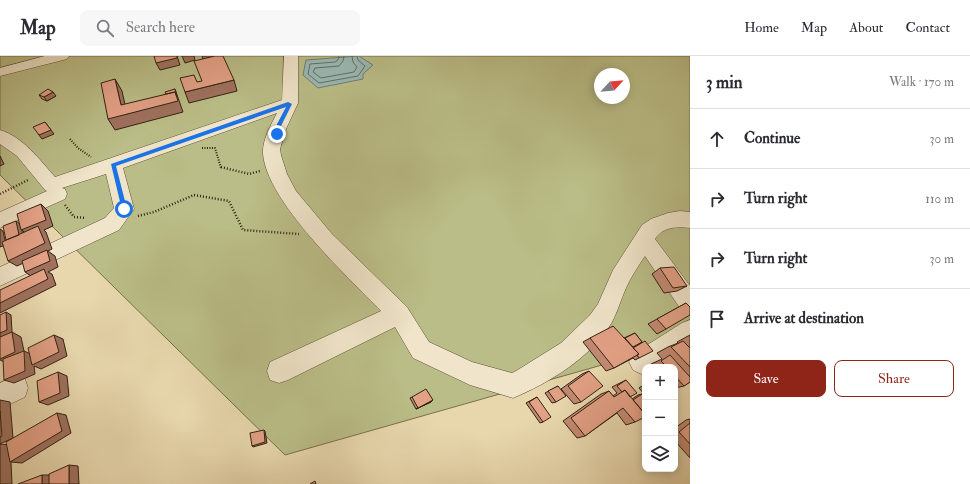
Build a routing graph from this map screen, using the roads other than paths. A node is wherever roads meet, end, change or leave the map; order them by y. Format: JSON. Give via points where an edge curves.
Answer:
{"nodes":[{"id":1,"x":62,"y":56,"type":"edge"},
{"id":2,"x":291,"y":56,"type":"edge"},
{"id":3,"x":0,"y":72,"type":"edge"},
{"id":4,"x":290,"y":104,"type":"junction"},
{"id":5,"x":0,"y":136,"type":"edge"},
{"id":6,"x":113,"y":165,"type":"junction"},
{"id":7,"x":58,"y":194,"type":"road end"},
{"id":8,"x":0,"y":220,"type":"edge"},
{"id":9,"x":690,"y":220,"type":"edge"},
{"id":10,"x":645,"y":240,"type":"junction"},
{"id":11,"x":0,"y":277,"type":"edge"},
{"id":12,"x":690,"y":304,"type":"edge"},
{"id":13,"x":399,"y":314,"type":"junction"},
{"id":14,"x":690,"y":331,"type":"edge"},
{"id":15,"x":641,"y":362,"type":"edge"},
{"id":16,"x":279,"y":372,"type":"dead end"}],
"edges":[{"from":1,"to":3,"type":"street"},
{"from":2,"to":4,"type":"street"},
{"from":4,"to":6,"type":"street"},
{"from":4,"to":13,"type":"street","via":[[278,128],[272,155],[281,179],[300,209],[322,235]]},
{"from":5,"to":6,"type":"street","via":[[23,152],[51,185]]},
{"from":6,"to":11,"type":"street","via":[[124,209],[112,224]]},
{"from":7,"to":8,"type":"street"},
{"from":9,"to":10,"type":"street","via":[[670,220],[650,231]]},
{"from":10,"to":12,"type":"street"},
{"from":10,"to":13,"type":"street","via":[[627,267],[610,304],[584,338],[554,364],[512,386],[470,373],[421,350]]},
{"from":13,"to":16,"type":"street"},
{"from":14,"to":15,"type":"street"}]}
